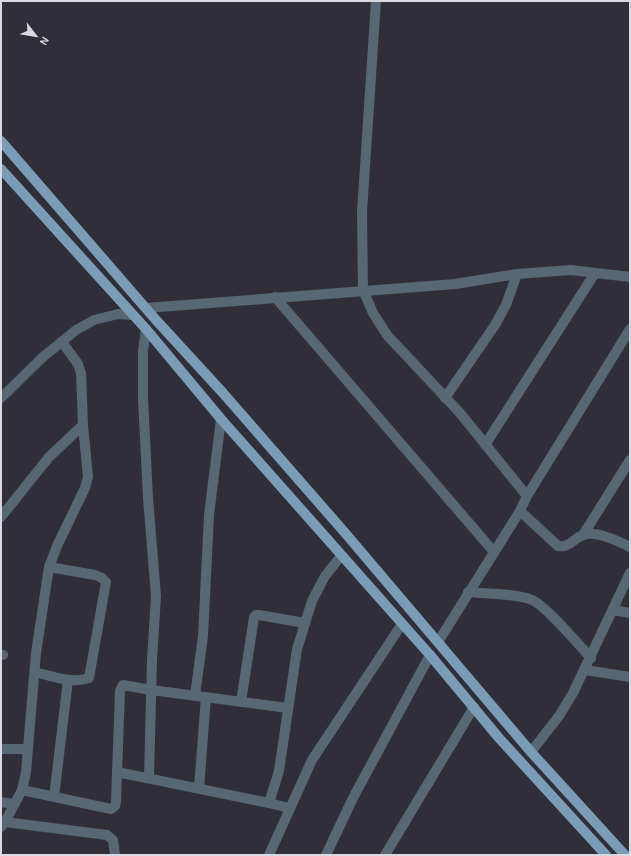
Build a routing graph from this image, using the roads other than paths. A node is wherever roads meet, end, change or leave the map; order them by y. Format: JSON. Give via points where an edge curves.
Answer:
{"nodes":[{"id":1,"x":376,"y":1,"type":"edge"},
{"id":2,"x":1,"y":141,"type":"edge"},
{"id":3,"x":1,"y":169,"type":"edge"},
{"id":4,"x":595,"y":273,"type":"junction"},
{"id":5,"x":517,"y":274,"type":"junction"},
{"id":6,"x":630,"y":277,"type":"edge"},
{"id":7,"x":363,"y":290,"type":"junction"},
{"id":8,"x":275,"y":297,"type":"junction"},
{"id":9,"x":146,"y":308,"type":"junction"},
{"id":10,"x":131,"y":314,"type":"junction"},
{"id":11,"x":146,"y":329,"type":"junction"},
{"id":12,"x":630,"y":330,"type":"edge"},
{"id":13,"x":62,"y":342,"type":"junction"},
{"id":14,"x":1,"y":398,"type":"edge"},
{"id":15,"x":445,"y":398,"type":"junction"},
{"id":16,"x":221,"y":419,"type":"junction"},
{"id":17,"x":83,"y":425,"type":"junction"},
{"id":18,"x":485,"y":445,"type":"junction"},
{"id":19,"x":630,"y":460,"type":"edge"},
{"id":20,"x":527,"y":496,"type":"junction"},
{"id":21,"x":520,"y":511,"type":"junction"},
{"id":22,"x":1,"y":517,"type":"edge"},
{"id":23,"x":583,"y":535,"type":"junction"},
{"id":24,"x":630,"y":547,"type":"edge"},
{"id":25,"x":494,"y":552,"type":"junction"},
{"id":26,"x":341,"y":556,"type":"junction"},
{"id":27,"x":50,"y":567,"type":"junction"},
{"id":28,"x":630,"y":574,"type":"edge"},
{"id":29,"x":468,"y":592,"type":"junction"},
{"id":30,"x":613,"y":610,"type":"junction"},
{"id":31,"x":630,"y":613,"type":"edge"},
{"id":32,"x":305,"y":623,"type":"junction"},
{"id":33,"x":402,"y":624,"type":"junction"},
{"id":34,"x":438,"y":642,"type":"junction"},
{"id":35,"x":430,"y":655,"type":"junction"},
{"id":36,"x":591,"y":658,"type":"junction"},
{"id":37,"x":585,"y":670,"type":"junction"},
{"id":38,"x":35,"y":672,"type":"junction"},
{"id":39,"x":630,"y":677,"type":"edge"},
{"id":40,"x":68,"y":680,"type":"junction"},
{"id":41,"x":151,"y":690,"type":"junction"},
{"id":42,"x":195,"y":696,"type":"junction"},
{"id":43,"x":206,"y":698,"type":"junction"},
{"id":44,"x":241,"y":702,"type":"junction"},
{"id":45,"x":474,"y":707,"type":"junction"},
{"id":46,"x":288,"y":708,"type":"junction"},
{"id":47,"x":1,"y":748,"type":"edge"},
{"id":48,"x":28,"y":749,"type":"junction"},
{"id":49,"x":531,"y":752,"type":"junction"},
{"id":50,"x":117,"y":772,"type":"junction"},
{"id":51,"x":149,"y":778,"type":"junction"},
{"id":52,"x":199,"y":788,"type":"junction"},
{"id":53,"x":22,"y":790,"type":"junction"},
{"id":54,"x":54,"y":797,"type":"junction"},
{"id":55,"x":1,"y":802,"type":"edge"},
{"id":56,"x":269,"y":803,"type":"junction"},
{"id":57,"x":14,"y":804,"type":"junction"},
{"id":58,"x":289,"y":808,"type":"junction"},
{"id":59,"x":3,"y":824,"type":"edge"},
{"id":60,"x":624,"y":854,"type":"edge"},
{"id":61,"x":115,"y":855,"type":"edge"},
{"id":62,"x":269,"y":855,"type":"edge"},
{"id":63,"x":326,"y":855,"type":"edge"},
{"id":64,"x":385,"y":855,"type":"edge"},
{"id":65,"x":606,"y":855,"type":"edge"}],
"edges":[{"from":1,"to":7,"type":"street","via":[[362,212]]},
{"from":2,"to":9,"type":"main road"},
{"from":3,"to":10,"type":"main road"},
{"from":4,"to":5,"type":"street","via":[[571,270]]},
{"from":4,"to":6,"type":"street"},
{"from":4,"to":18,"type":"street"},
{"from":5,"to":7,"type":"street","via":[[455,284]]},
{"from":5,"to":15,"type":"street","via":[[506,305],[495,325]]},
{"from":7,"to":8,"type":"street"},
{"from":7,"to":15,"type":"street","via":[[372,313],[387,335]]},
{"from":8,"to":9,"type":"street"},
{"from":8,"to":25,"type":"street"},
{"from":9,"to":34,"type":"main road"},
{"from":10,"to":11,"type":"main road"},
{"from":10,"to":13,"type":"street","via":[[118,314],[94,320]]},
{"from":11,"to":16,"type":"main road"},
{"from":11,"to":41,"type":"street","via":[[143,399],[156,596]]},
{"from":12,"to":20,"type":"street"},
{"from":13,"to":14,"type":"street","via":[[43,356]]},
{"from":13,"to":17,"type":"street","via":[[78,364],[81,373]]},
{"from":15,"to":18,"type":"street"},
{"from":16,"to":26,"type":"main road"},
{"from":16,"to":42,"type":"street","via":[[209,515],[203,636]]},
{"from":17,"to":22,"type":"street","via":[[49,457]]},
{"from":17,"to":27,"type":"street","via":[[88,477]]},
{"from":18,"to":20,"type":"street"},
{"from":19,"to":23,"type":"street"},
{"from":20,"to":21,"type":"street"},
{"from":21,"to":23,"type":"street","via":[[558,546],[563,547]]},
{"from":21,"to":25,"type":"street"},
{"from":23,"to":24,"type":"street","via":[[599,534]]},
{"from":25,"to":29,"type":"street"},
{"from":26,"to":32,"type":"street","via":[[325,576],[312,601]]},
{"from":26,"to":33,"type":"main road"},
{"from":27,"to":38,"type":"street"},
{"from":27,"to":40,"type":"street","via":[[95,575],[106,582],[89,678]]},
{"from":28,"to":30,"type":"street"},
{"from":29,"to":34,"type":"street"},
{"from":29,"to":36,"type":"street","via":[[512,595],[533,600],[546,610]]},
{"from":30,"to":31,"type":"street"},
{"from":30,"to":36,"type":"street"},
{"from":32,"to":44,"type":"street","via":[[259,615],[254,617]]},
{"from":32,"to":46,"type":"street","via":[[297,649]]},
{"from":33,"to":35,"type":"main road"},
{"from":33,"to":58,"type":"street","via":[[312,760]]},
{"from":34,"to":49,"type":"main road"},
{"from":35,"to":45,"type":"main road"},
{"from":35,"to":63,"type":"street","via":[[353,798]]},
{"from":36,"to":37,"type":"street"},
{"from":37,"to":39,"type":"street"},
{"from":37,"to":49,"type":"street","via":[[560,716]]},
{"from":38,"to":40,"type":"street"},
{"from":38,"to":48,"type":"street"},
{"from":40,"to":54,"type":"street"},
{"from":41,"to":42,"type":"street"},
{"from":41,"to":50,"type":"street","via":[[123,685],[121,687]]},
{"from":41,"to":51,"type":"street"},
{"from":42,"to":43,"type":"street"},
{"from":43,"to":44,"type":"street"},
{"from":43,"to":52,"type":"street"},
{"from":44,"to":46,"type":"street"},
{"from":45,"to":64,"type":"street"},
{"from":45,"to":65,"type":"main road"},
{"from":46,"to":56,"type":"street","via":[[279,771]]},
{"from":47,"to":48,"type":"street"},
{"from":48,"to":53,"type":"street"},
{"from":49,"to":60,"type":"main road"},
{"from":50,"to":51,"type":"street"},
{"from":50,"to":54,"type":"street","via":[[116,802],[111,808]]},
{"from":51,"to":52,"type":"street"},
{"from":52,"to":56,"type":"street"},
{"from":53,"to":54,"type":"street"},
{"from":53,"to":57,"type":"street"},
{"from":55,"to":57,"type":"street"},
{"from":56,"to":58,"type":"street"},
{"from":57,"to":59,"type":"street"},
{"from":58,"to":62,"type":"street"},
{"from":59,"to":61,"type":"street","via":[[107,835],[113,840]]}]}
